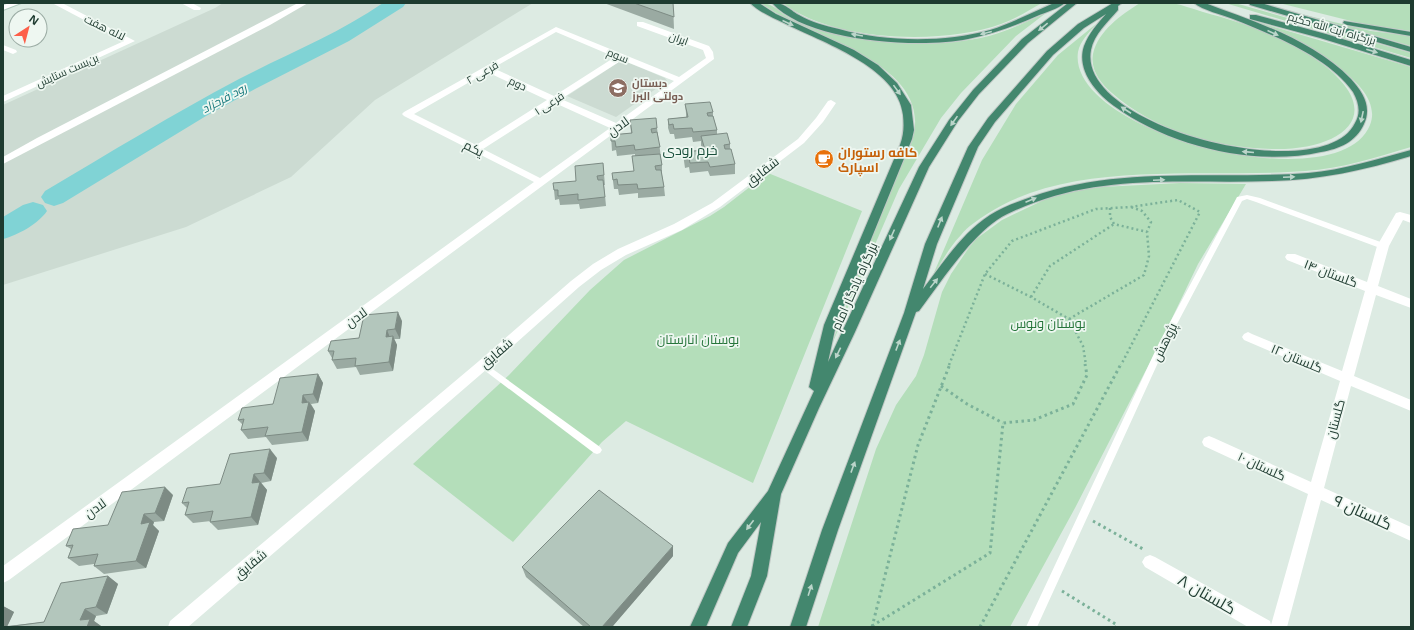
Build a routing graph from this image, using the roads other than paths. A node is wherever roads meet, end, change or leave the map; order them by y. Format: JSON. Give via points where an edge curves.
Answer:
{"nodes":[{"id":1,"x":17,"y":3,"type":"edge"},
{"id":2,"x":56,"y":3,"type":"edge"},
{"id":3,"x":185,"y":3,"type":"edge"},
{"id":4,"x":304,"y":3,"type":"edge"},
{"id":5,"x":754,"y":3,"type":"edge"},
{"id":6,"x":776,"y":3,"type":"edge"},
{"id":7,"x":1061,"y":3,"type":"edge"},
{"id":8,"x":1074,"y":3,"type":"edge"},
{"id":9,"x":1118,"y":3,"type":"edge"},
{"id":10,"x":1199,"y":3,"type":"edge"},
{"id":11,"x":1253,"y":3,"type":"edge"},
{"id":12,"x":1264,"y":3,"type":"edge"},
{"id":13,"x":3,"y":8,"type":"edge"},
{"id":14,"x":197,"y":8,"type":"dead end"},
{"id":15,"x":640,"y":24,"type":"dead end"},
{"id":16,"x":556,"y":29,"type":"joint"},
{"id":17,"x":1411,"y":34,"type":"edge"},
{"id":18,"x":131,"y":41,"type":"joint"},
{"id":19,"x":3,"y":47,"type":"edge"},
{"id":20,"x":1411,"y":50,"type":"edge"},
{"id":21,"x":13,"y":52,"type":"dead end"},
{"id":22,"x":622,"y":56,"type":"junction"},
{"id":23,"x":710,"y":59,"type":"joint"},
{"id":24,"x":1411,"y":63,"type":"edge"},
{"id":25,"x":487,"y":69,"type":"junction"},
{"id":26,"x":680,"y":81,"type":"junction"},
{"id":27,"x":4,"y":98,"type":"edge"},
{"id":28,"x":554,"y":99,"type":"junction"},
{"id":29,"x":831,"y":104,"type":"dead end"},
{"id":30,"x":408,"y":114,"type":"joint"},
{"id":31,"x":616,"y":127,"type":"junction"},
{"id":32,"x":476,"y":149,"type":"junction"},
{"id":33,"x":1411,"y":153,"type":"edge"},
{"id":34,"x":3,"y":161,"type":"edge"},
{"id":35,"x":540,"y":182,"type":"junction"},
{"id":36,"x":1405,"y":217,"type":"edge"},
{"id":37,"x":1383,"y":246,"type":"junction"},
{"id":38,"x":1291,"y":257,"type":"dead end"},
{"id":39,"x":1371,"y":288,"type":"junction"},
{"id":40,"x":1411,"y":304,"type":"edge"},
{"id":41,"x":910,"y":313,"type":"junction"},
{"id":42,"x":1248,"y":337,"type":"dead end"},
{"id":43,"x":483,"y":365,"type":"junction"},
{"id":44,"x":1346,"y":378,"type":"junction"},
{"id":45,"x":1411,"y":406,"type":"edge"},
{"id":46,"x":812,"y":408,"type":"junction"},
{"id":47,"x":1209,"y":442,"type":"dead end"},
{"id":48,"x":597,"y":450,"type":"dead end"},
{"id":49,"x":1316,"y":491,"type":"junction"},
{"id":50,"x":774,"y":494,"type":"junction"},
{"id":51,"x":1411,"y":534,"type":"edge"},
{"id":52,"x":1150,"y":562,"type":"road end"},
{"id":53,"x":3,"y":575,"type":"edge"},
{"id":54,"x":176,"y":627,"type":"edge"},
{"id":55,"x":698,"y":627,"type":"edge"},
{"id":56,"x":739,"y":627,"type":"edge"},
{"id":57,"x":798,"y":627,"type":"edge"},
{"id":58,"x":1031,"y":627,"type":"edge"},
{"id":59,"x":1264,"y":627,"type":"edge"},
{"id":60,"x":1279,"y":627,"type":"edge"}],
"edges":[{"from":1,"to":13,"type":"street"},
{"from":2,"to":18,"type":"street","name":"لاله هفت"},
{"from":3,"to":14,"type":"street"},
{"from":4,"to":34,"type":"street"},
{"from":5,"to":46,"type":"highway","one_way":true,"via":[[767,13],[878,68],[902,97],[909,117],[909,131],[901,153],[830,325]]},
{"from":7,"to":6,"type":"highway","one_way":true,"via":[[991,32],[959,38],[916,40],[869,37],[832,30],[796,17]]},
{"from":8,"to":46,"type":"highway","name":"بزرگراه یادگار امام","one_way":true,"via":[[1025,41],[998,68],[976,92],[934,150],[900,217]]},
{"from":10,"to":9,"type":"highway","one_way":true,"via":[[1290,41],[1320,58],[1344,76],[1356,90],[1363,105],[1363,120],[1354,134],[1341,143],[1322,149],[1291,154],[1265,153],[1210,145],[1138,118],[1103,93],[1092,79],[1086,59],[1090,43]]},
{"from":41,"to":9,"type":"highway","one_way":true,"via":[[931,244],[960,174],[980,135],[1050,53],[1081,26]]},
{"from":10,"to":24,"type":"highway","name":"بزرگراه آیت الله حکیم","one_way":true,"via":[[1323,36]]},
{"from":11,"to":20,"type":"highway","name":"بزرگراه آیت الله حکیم"},
{"from":12,"to":17,"type":"highway","via":[[1358,26]]},
{"from":15,"to":23,"type":"street","name":"ایران","via":[[706,48]]},
{"from":16,"to":22,"type":"street","name":"سوم"},
{"from":16,"to":25,"type":"street","name":"فرعی ۲"},
{"from":18,"to":27,"type":"street","name":"بن‌بست ستایش"},
{"from":19,"to":21,"type":"street"},
{"from":22,"to":26,"type":"street","name":"سوم"},
{"from":22,"to":28,"type":"street","name":"فرعی ۱"},
{"from":23,"to":26,"type":"street","name":"لادن"},
{"from":25,"to":28,"type":"street","name":"دوم"},
{"from":25,"to":30,"type":"street","name":"فرعی ۲"},
{"from":26,"to":31,"type":"street","name":"لادن"},
{"from":28,"to":31,"type":"street","name":"دوم"},
{"from":28,"to":32,"type":"street","name":"فرعی ۱"},
{"from":29,"to":43,"type":"street","name":"شقایق","via":[[801,141],[734,192],[678,227],[622,252],[597,267]]},
{"from":30,"to":32,"type":"street","name":"یکم"},
{"from":31,"to":35,"type":"street","name":"لادن"},
{"from":32,"to":35,"type":"street","name":"یکم"},
{"from":41,"to":33,"type":"highway","one_way":true,"via":[[972,236],[999,215],[1058,190],[1142,180],[1308,176],[1367,165]]},
{"from":35,"to":53,"type":"street","name":"لادن"},
{"from":36,"to":37,"type":"street","name":"گلستان"},
{"from":37,"to":39,"type":"street","name":"گلستان"},
{"from":37,"to":58,"type":"lane","name":"پژوهش","via":[[1258,200],[1247,197],[1239,199],[1163,343]]},
{"from":38,"to":39,"type":"street","name":"گلستان ۱۴"},
{"from":39,"to":40,"type":"street","name":"گلستان ۱۴"},
{"from":39,"to":44,"type":"street","name":"گلستان"},
{"from":57,"to":41,"type":"highway","one_way":true,"via":[[830,530]]},
{"from":42,"to":44,"type":"street","name":"گلستان ۱۲"},
{"from":43,"to":48,"type":"lane"},
{"from":43,"to":54,"type":"street","name":"شقایق"},
{"from":44,"to":45,"type":"street","name":"گلستان ۱۲"},
{"from":44,"to":49,"type":"street","name":"گلستان"},
{"from":46,"to":50,"type":"highway","name":"بزرگراه یادگار امام"},
{"from":47,"to":49,"type":"street","name":"گلستان ۱۰"},
{"from":49,"to":51,"type":"street","name":"گلستان ۹"},
{"from":49,"to":60,"type":"street","name":"گلستان"},
{"from":50,"to":55,"type":"highway","one_way":true,"via":[[733,548]]},
{"from":50,"to":56,"type":"highway","name":"بزرگراه یادگار امام","via":[[759,576]]},
{"from":52,"to":59,"type":"street","name":"گلستان ۸"}]}
